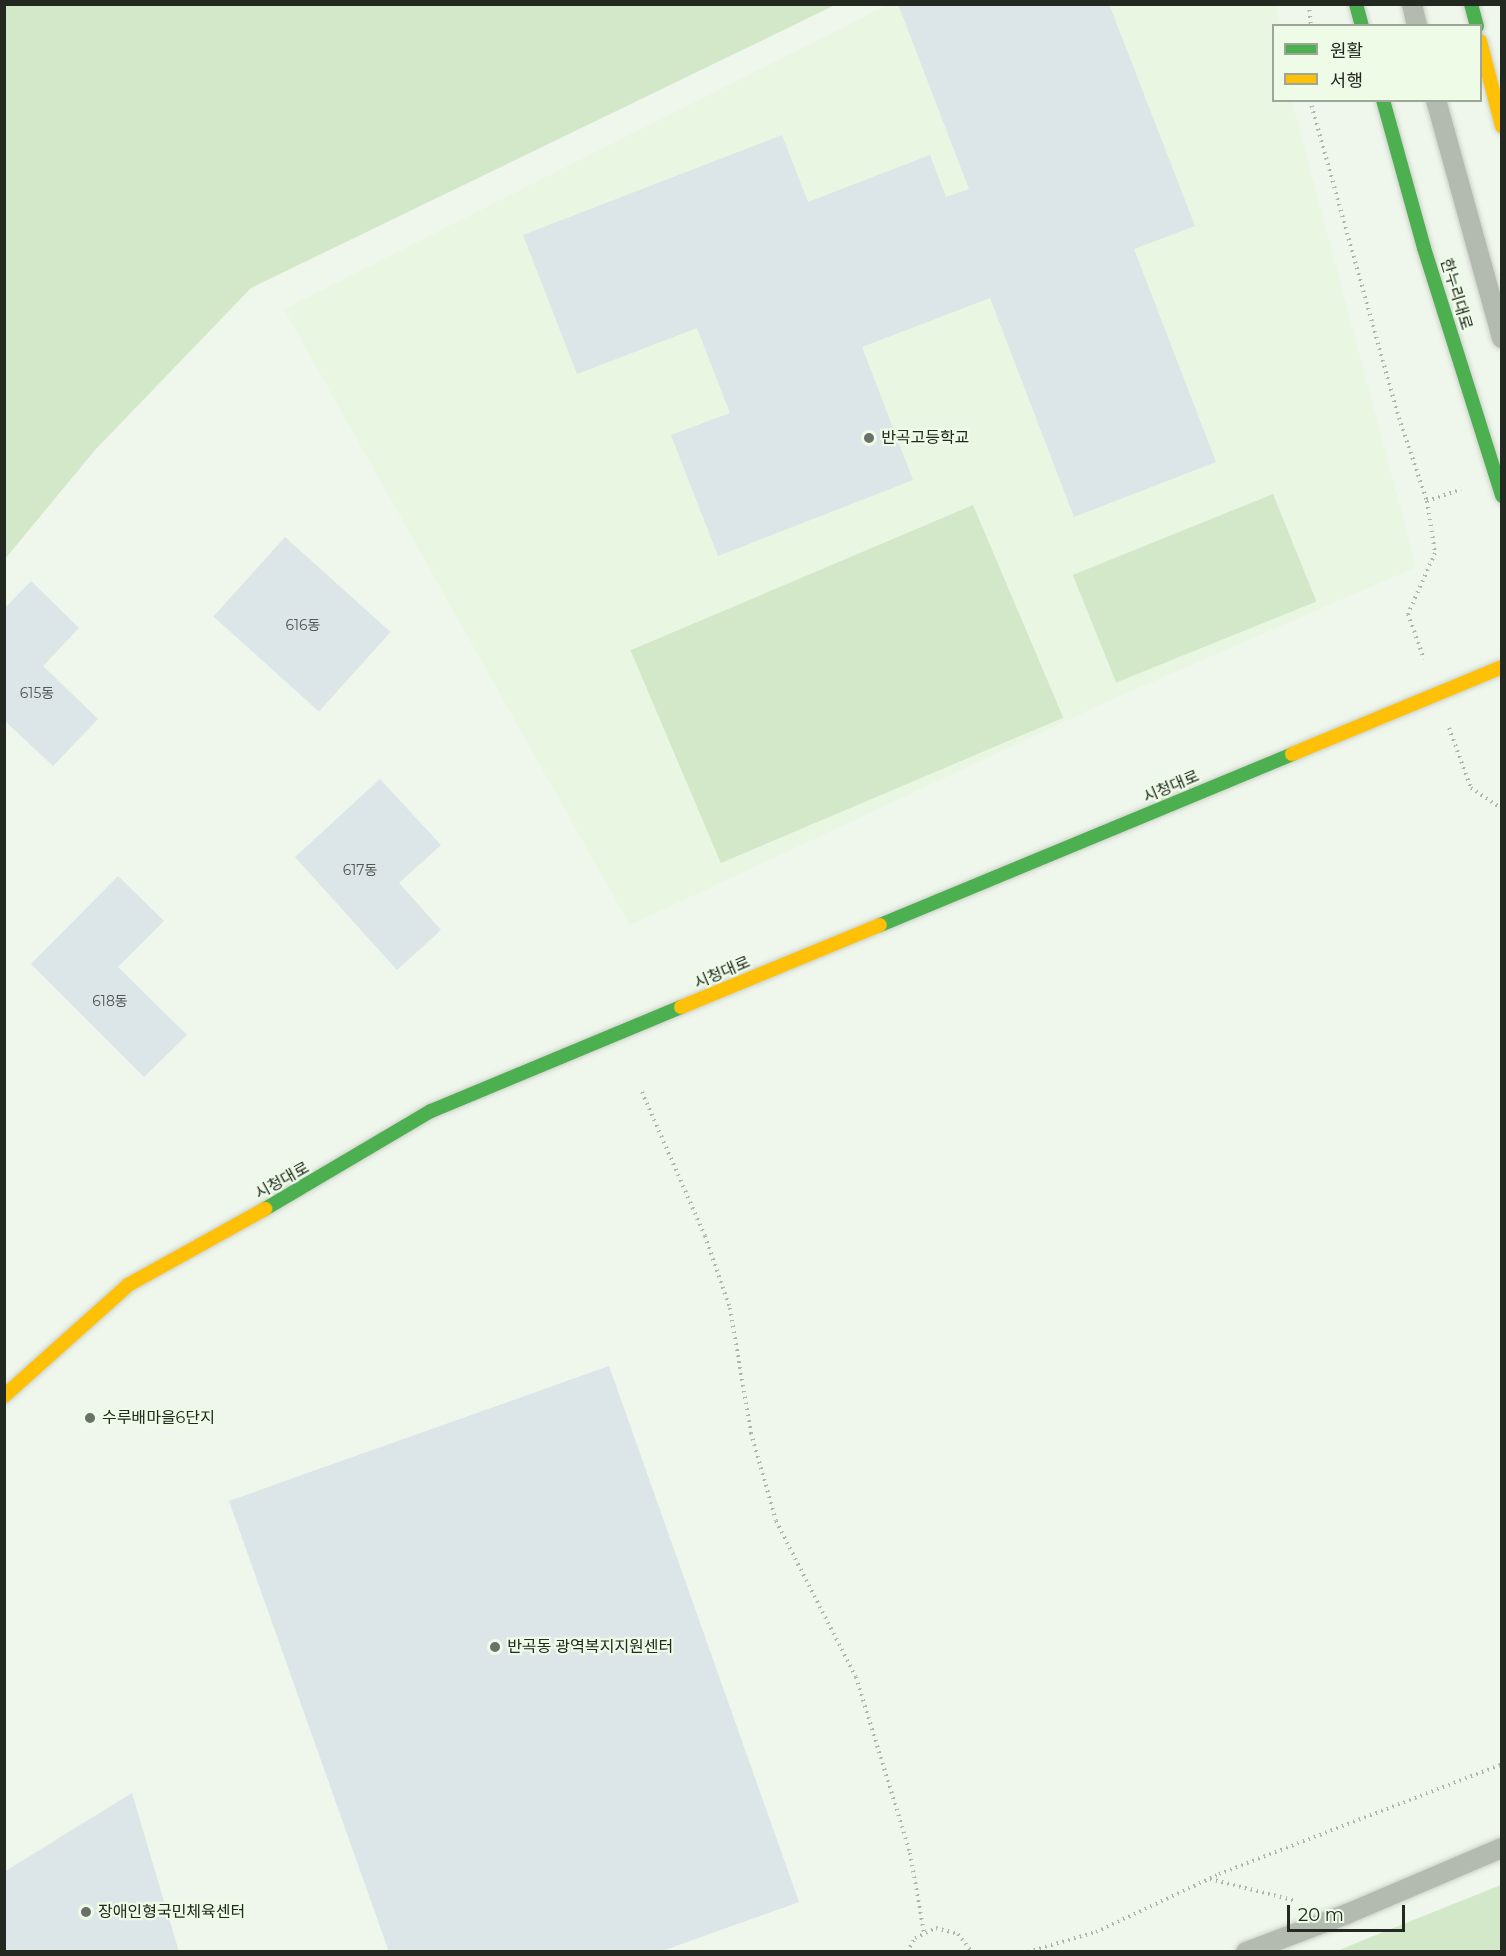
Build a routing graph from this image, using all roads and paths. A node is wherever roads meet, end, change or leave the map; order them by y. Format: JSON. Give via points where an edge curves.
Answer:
{"nodes":[{"id":1,"x":1309,"y":4,"type":"edge"},
{"id":2,"x":1356,"y":4,"type":"edge"},
{"id":3,"x":1412,"y":4,"type":"edge"},
{"id":4,"x":1471,"y":4,"type":"edge"},
{"id":5,"x":1311,"y":24,"type":"edge"},
{"id":6,"x":1361,"y":24,"type":"edge"},
{"id":7,"x":1417,"y":24,"type":"edge"},
{"id":8,"x":1476,"y":24,"type":"edge"},
{"id":9,"x":1482,"y":49,"type":"edge"},
{"id":10,"x":1311,"y":102,"type":"edge"},
{"id":11,"x":1384,"y":102,"type":"edge"},
{"id":12,"x":1437,"y":102,"type":"edge"},
{"id":13,"x":1502,"y":126,"type":"edge"},
{"id":14,"x":1502,"y":338,"type":"edge"},
{"id":15,"x":1502,"y":496,"type":"edge"},
{"id":16,"x":1408,"y":614,"type":"dead end"},
{"id":17,"x":1502,"y":667,"type":"edge"},
{"id":18,"x":1471,"y":789,"type":"dead end"},
{"id":19,"x":1502,"y":808,"type":"edge"},
{"id":20,"x":642,"y":1092,"type":"dead end"},
{"id":21,"x":4,"y":1396,"type":"edge"},
{"id":22,"x":1502,"y":1764,"type":"edge"},
{"id":23,"x":1502,"y":1848,"type":"edge"},
{"id":24,"x":1209,"y":1879,"type":"junction"},
{"id":25,"x":1347,"y":1914,"type":"junction"},
{"id":26,"x":924,"y":1932,"type":"junction"},
{"id":27,"x":907,"y":1952,"type":"edge"},
{"id":28,"x":972,"y":1952,"type":"edge"},
{"id":29,"x":1028,"y":1952,"type":"edge"},
{"id":30,"x":1246,"y":1952,"type":"edge"}],
"edges":[{"from":1,"to":5,"type":"path"},
{"from":2,"to":6,"type":"street"},
{"from":3,"to":7,"type":"lane"},
{"from":4,"to":8,"type":"street"},
{"from":9,"to":13,"type":"street"},
{"from":10,"to":16,"type":"path","via":[[1392,395],[1427,501],[1435,554]]},
{"from":11,"to":15,"type":"street","name":"한누리대로","via":[[1424,248]]},
{"from":12,"to":14,"type":"lane"},
{"from":17,"to":21,"type":"street","name":"시청대로","via":[[431,1111],[317,1180],[128,1285]]},
{"from":18,"to":19,"type":"path"},
{"from":20,"to":26,"type":"path","via":[[705,1236],[730,1308],[751,1433],[776,1521],[856,1677],[910,1853]]},
{"from":22,"to":24,"type":"path"},
{"from":23,"to":25,"type":"lane"},
{"from":24,"to":25,"type":"path"},
{"from":24,"to":29,"type":"path","via":[[1096,1932]]},
{"from":25,"to":30,"type":"lane"},
{"from":26,"to":27,"type":"path"},
{"from":26,"to":28,"type":"path","via":[[936,1928],[958,1934]]}]}
